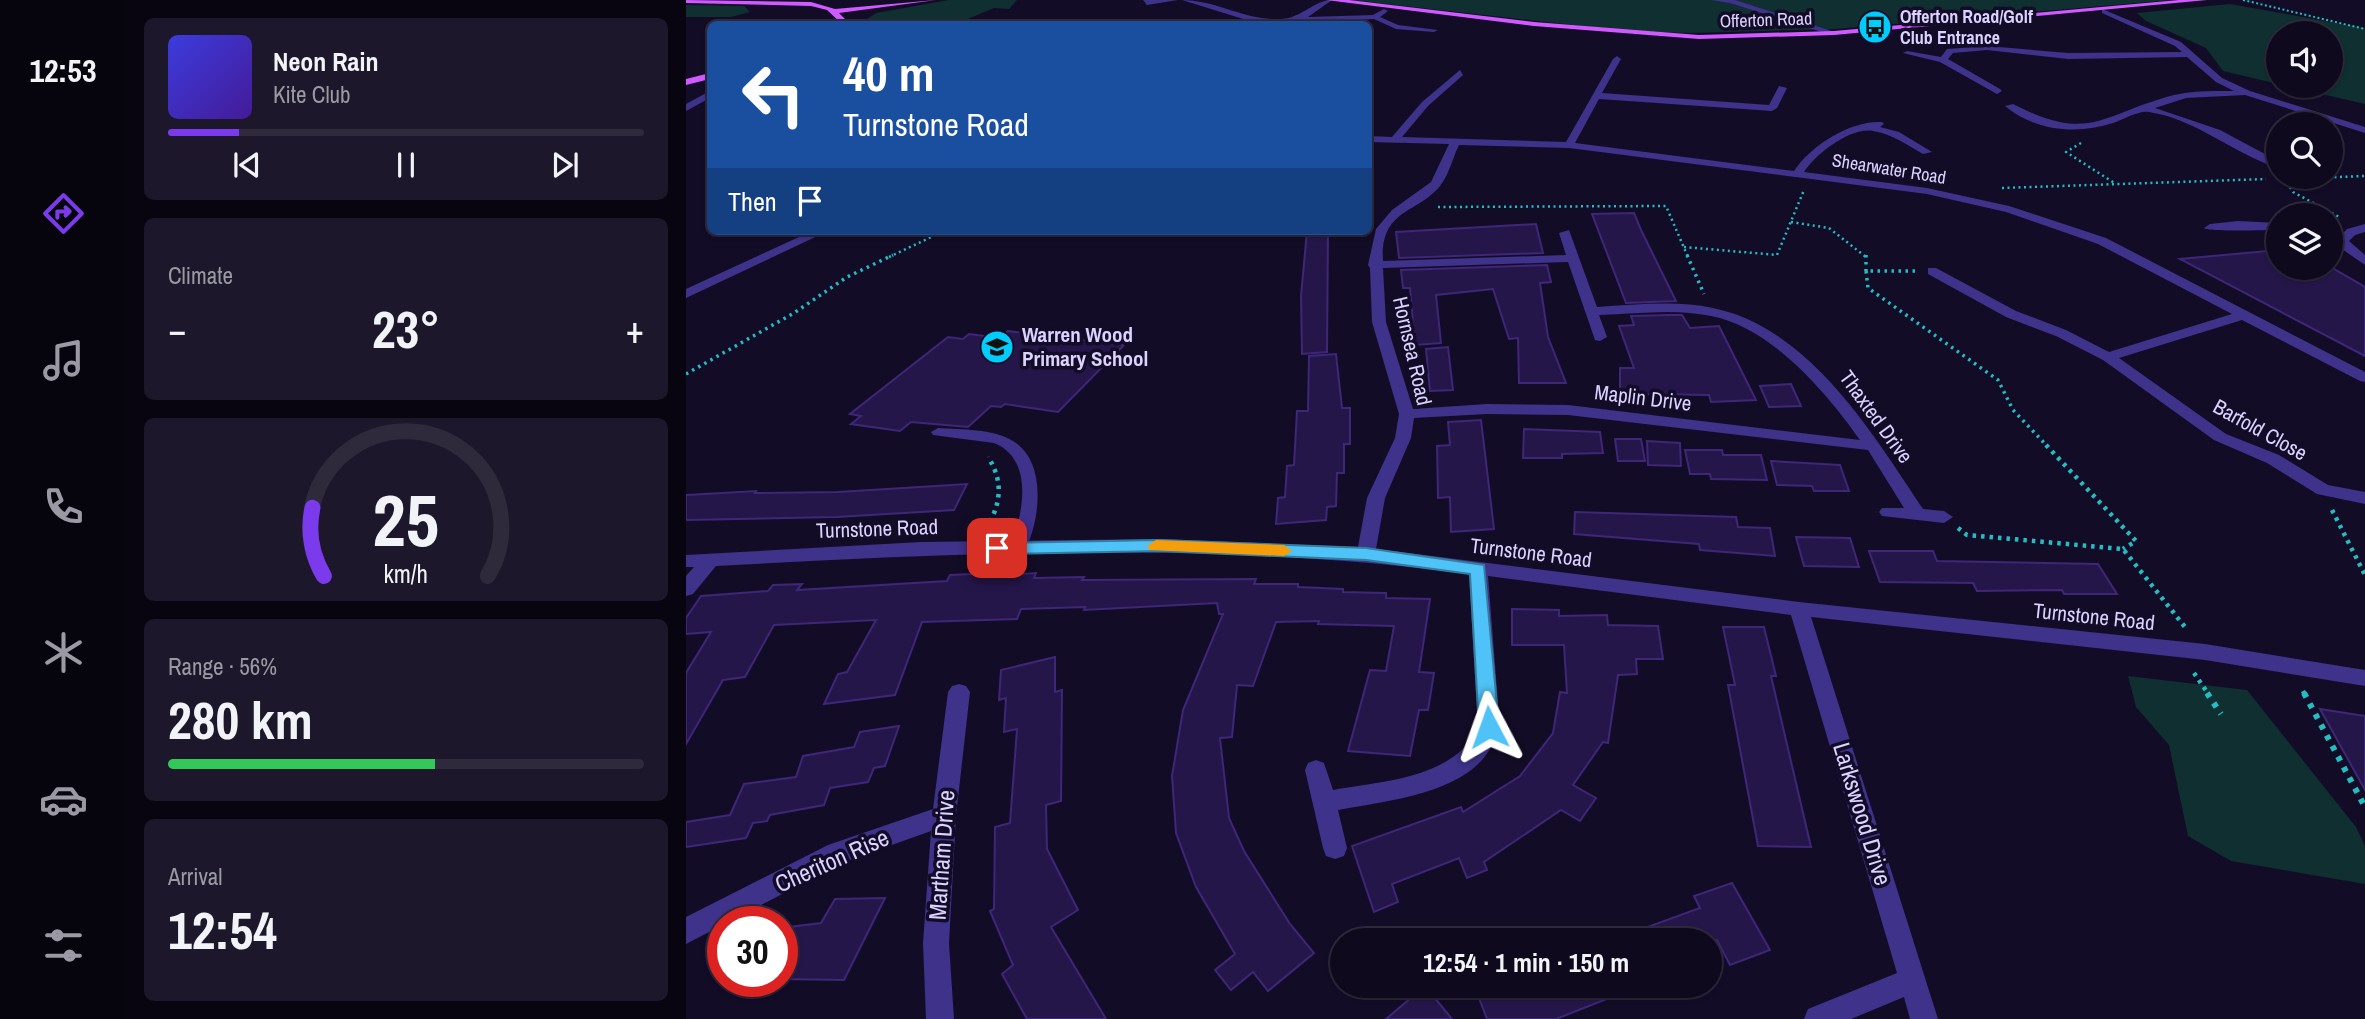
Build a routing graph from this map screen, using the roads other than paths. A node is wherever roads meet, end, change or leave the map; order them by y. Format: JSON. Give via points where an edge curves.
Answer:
{"nodes":[{"id":1,"x":932,"y":0,"type":"edge"},
{"id":2,"x":1146,"y":0,"type":"edge"},
{"id":3,"x":1174,"y":0,"type":"edge"},
{"id":4,"x":1185,"y":0,"type":"edge"},
{"id":5,"x":1329,"y":0,"type":"edge"},
{"id":6,"x":1714,"y":0,"type":"edge"},
{"id":7,"x":2203,"y":0,"type":"edge"},
{"id":8,"x":686,"y":1,"type":"edge"},
{"id":9,"x":1732,"y":1,"type":"edge"},
{"id":10,"x":896,"y":6,"type":"junction"},
{"id":11,"x":1384,"y":11,"type":"dead end"},
{"id":12,"x":2105,"y":11,"type":"junction"},
{"id":13,"x":835,"y":12,"type":"junction"},
{"id":14,"x":1375,"y":17,"type":"junction"},
{"id":15,"x":1297,"y":20,"type":"junction"},
{"id":16,"x":843,"y":21,"type":"edge"},
{"id":17,"x":852,"y":21,"type":"edge"},
{"id":18,"x":1316,"y":21,"type":"edge"},
{"id":19,"x":1342,"y":21,"type":"edge"},
{"id":20,"x":1434,"y":30,"type":"dead end"},
{"id":21,"x":1834,"y":33,"type":"junction"},
{"id":22,"x":1907,"y":53,"type":"dead end"},
{"id":23,"x":2188,"y":54,"type":"junction"},
{"id":24,"x":1618,"y":59,"type":"dead end"},
{"id":25,"x":1943,"y":60,"type":"junction"},
{"id":26,"x":1460,"y":73,"type":"dead end"},
{"id":27,"x":707,"y":77,"type":"edge"},
{"id":28,"x":686,"y":82,"type":"edge"},
{"id":29,"x":1782,"y":88,"type":"dead end"},
{"id":30,"x":1997,"y":91,"type":"dead end"},
{"id":31,"x":2247,"y":93,"type":"junction"},
{"id":32,"x":707,"y":96,"type":"edge"},
{"id":33,"x":1599,"y":96,"type":"junction"},
{"id":34,"x":2010,"y":106,"type":"dead end"},
{"id":35,"x":686,"y":108,"type":"edge"},
{"id":36,"x":2147,"y":108,"type":"junction"},
{"id":37,"x":2365,"y":130,"type":"edge"},
{"id":38,"x":1396,"y":138,"type":"junction"},
{"id":39,"x":1372,"y":139,"type":"edge"},
{"id":40,"x":1456,"y":140,"type":"junction"},
{"id":41,"x":1569,"y":145,"type":"junction"},
{"id":42,"x":1927,"y":152,"type":"dead end"},
{"id":43,"x":2266,"y":159,"type":"edge"},
{"id":44,"x":1805,"y":173,"type":"junction"},
{"id":45,"x":2266,"y":227,"type":"edge"},
{"id":46,"x":2210,"y":228,"type":"dead end"},
{"id":47,"x":2364,"y":229,"type":"edge"},
{"id":48,"x":1565,"y":233,"type":"dead end"},
{"id":49,"x":813,"y":235,"type":"edge"},
{"id":50,"x":2343,"y":236,"type":"edge"},
{"id":51,"x":2343,"y":244,"type":"edge"},
{"id":52,"x":1573,"y":258,"type":"junction"},
{"id":53,"x":2365,"y":261,"type":"edge"},
{"id":54,"x":1374,"y":265,"type":"junction"},
{"id":55,"x":1932,"y":271,"type":"road end"},
{"id":56,"x":686,"y":294,"type":"edge"},
{"id":57,"x":1591,"y":311,"type":"junction"},
{"id":58,"x":2246,"y":314,"type":"junction"},
{"id":59,"x":1600,"y":337,"type":"dead end"},
{"id":60,"x":2108,"y":357,"type":"junction"},
{"id":61,"x":2365,"y":378,"type":"edge"},
{"id":62,"x":1407,"y":414,"type":"junction"},
{"id":63,"x":938,"y":432,"type":"dead end"},
{"id":64,"x":1872,"y":446,"type":"junction"},
{"id":65,"x":2365,"y":498,"type":"edge"},
{"id":66,"x":1888,"y":512,"type":"dead end"},
{"id":67,"x":1917,"y":515,"type":"junction"},
{"id":68,"x":1944,"y":517,"type":"road end"},
{"id":69,"x":1018,"y":548,"type":"junction"},
{"id":70,"x":1366,"y":554,"type":"junction"},
{"id":71,"x":710,"y":560,"type":"junction"},
{"id":72,"x":686,"y":561,"type":"edge"},
{"id":73,"x":1478,"y":569,"type":"junction"},
{"id":74,"x":686,"y":589,"type":"edge"},
{"id":75,"x":1799,"y":609,"type":"junction"},
{"id":76,"x":2365,"y":678,"type":"edge"},
{"id":77,"x":959,"y":692,"type":"dead end"},
{"id":78,"x":1316,"y":770,"type":"dead end"},
{"id":79,"x":1324,"y":802,"type":"junction"},
{"id":80,"x":944,"y":816,"type":"junction"},
{"id":81,"x":1335,"y":848,"type":"dead end"},
{"id":82,"x":686,"y":931,"type":"edge"},
{"id":83,"x":1913,"y":980,"type":"junction"},
{"id":84,"x":940,"y":1019,"type":"edge"},
{"id":85,"x":1818,"y":1019,"type":"edge"},
{"id":86,"x":1924,"y":1019,"type":"edge"}],
"edges":[{"from":1,"to":10,"type":"main road"},
{"from":2,"to":3,"type":"lane"},
{"from":4,"to":15,"type":"street","via":[[1238,17]]},
{"from":5,"to":15,"type":"street"},
{"from":5,"to":21,"type":"main road","name":"Offerton Road","via":[[1629,34]]},
{"from":6,"to":9,"type":"lane"},
{"from":7,"to":12,"type":"main road","name":"Offerton Road"},
{"from":8,"to":13,"type":"main road","via":[[811,4]]},
{"from":9,"to":21,"type":"lane"},
{"from":10,"to":13,"type":"main road"},
{"from":10,"to":17,"type":"main road"},
{"from":11,"to":14,"type":"street"},
{"from":12,"to":21,"type":"main road","name":"Offerton Road"},
{"from":12,"to":23,"type":"street","via":[[2156,32]]},
{"from":13,"to":16,"type":"main road"},
{"from":14,"to":19,"type":"street"},
{"from":14,"to":20,"type":"street","via":[[1395,27]]},
{"from":15,"to":18,"type":"street"},
{"from":22,"to":25,"type":"street"},
{"from":23,"to":25,"type":"street","via":[[2068,55],[1987,48],[1950,51]]},
{"from":23,"to":31,"type":"street","via":[[2219,80]]},
{"from":24,"to":33,"type":"street"},
{"from":25,"to":30,"type":"street"},
{"from":26,"to":38,"type":"street"},
{"from":27,"to":28,"type":"main road"},
{"from":29,"to":33,"type":"street","via":[[1772,108]]},
{"from":31,"to":36,"type":"street","via":[[2170,99]]},
{"from":31,"to":37,"type":"street"},
{"from":32,"to":35,"type":"street"},
{"from":33,"to":41,"type":"street"},
{"from":34,"to":36,"type":"street","via":[[2072,133]]},
{"from":36,"to":43,"type":"street","via":[[2216,132]]},
{"from":38,"to":39,"type":"street","name":"Shearwater Road"},
{"from":38,"to":40,"type":"street","name":"Shearwater Road"},
{"from":40,"to":41,"type":"street","name":"Shearwater Road"},
{"from":40,"to":54,"type":"street","name":"Hornsea Road","via":[[1436,184],[1396,212],[1382,229]]},
{"from":41,"to":44,"type":"street","name":"Shearwater Road"},
{"from":42,"to":44,"type":"street","via":[[1874,126],[1824,143],[1808,155]]},
{"from":44,"to":58,"type":"street","name":"Shearwater Road","via":[[2010,209],[2102,241]]},
{"from":45,"to":46,"type":"street"},
{"from":47,"to":50,"type":"street"},
{"from":48,"to":52,"type":"street"},
{"from":49,"to":56,"type":"street"},
{"from":51,"to":53,"type":"street"},
{"from":52,"to":54,"type":"street"},
{"from":52,"to":57,"type":"street"},
{"from":54,"to":62,"type":"street","name":"Hornsea Road","via":[[1379,322]]},
{"from":55,"to":60,"type":"street","name":"Barfold Close","via":[[2011,314],[2061,332]]},
{"from":57,"to":59,"type":"street"},
{"from":57,"to":64,"type":"street","name":"Thaxted Drive","via":[[1711,311],[1741,322],[1801,359],[1836,393]]},
{"from":58,"to":60,"type":"street"},
{"from":58,"to":61,"type":"street","name":"Shearwater Road"},
{"from":60,"to":65,"type":"street","name":"Barfold Close","via":[[2220,437],[2273,459],[2323,490]]},
{"from":62,"to":64,"type":"street","name":"Maplin Drive","via":[[1568,410]]},
{"from":62,"to":70,"type":"street","name":"Hornsea Road","via":[[1403,438],[1376,498]]},
{"from":63,"to":69,"type":"lane","via":[[1008,443],[1017,452],[1025,470],[1030,511]]},
{"from":64,"to":67,"type":"street","name":"Thaxted Drive"},
{"from":66,"to":67,"type":"street"},
{"from":67,"to":68,"type":"street"},
{"from":69,"to":70,"type":"street","name":"Turnstone Road","via":[[1160,545]]},
{"from":69,"to":71,"type":"street","name":"Turnstone Road"},
{"from":70,"to":73,"type":"street","name":"Turnstone Road"},
{"from":71,"to":72,"type":"street","name":"Turnstone Road"},
{"from":71,"to":74,"type":"street"},
{"from":73,"to":75,"type":"street","name":"Turnstone Road"},
{"from":73,"to":79,"type":"street","via":[[1489,727],[1479,748],[1464,763],[1442,774]]},
{"from":75,"to":76,"type":"street","name":"Turnstone Road","via":[[2205,652]]},
{"from":75,"to":83,"type":"street","name":"Larkswood Drive"},
{"from":77,"to":80,"type":"street","name":"Martham Drive"},
{"from":78,"to":79,"type":"street"},
{"from":79,"to":81,"type":"street"},
{"from":80,"to":82,"type":"street","name":"Cheriton Rise","via":[[836,853]]},
{"from":80,"to":84,"type":"street","name":"Martham Drive","via":[[936,943]]},
{"from":83,"to":85,"type":"street"},
{"from":83,"to":86,"type":"street","name":"Larkswood Drive"}]}
